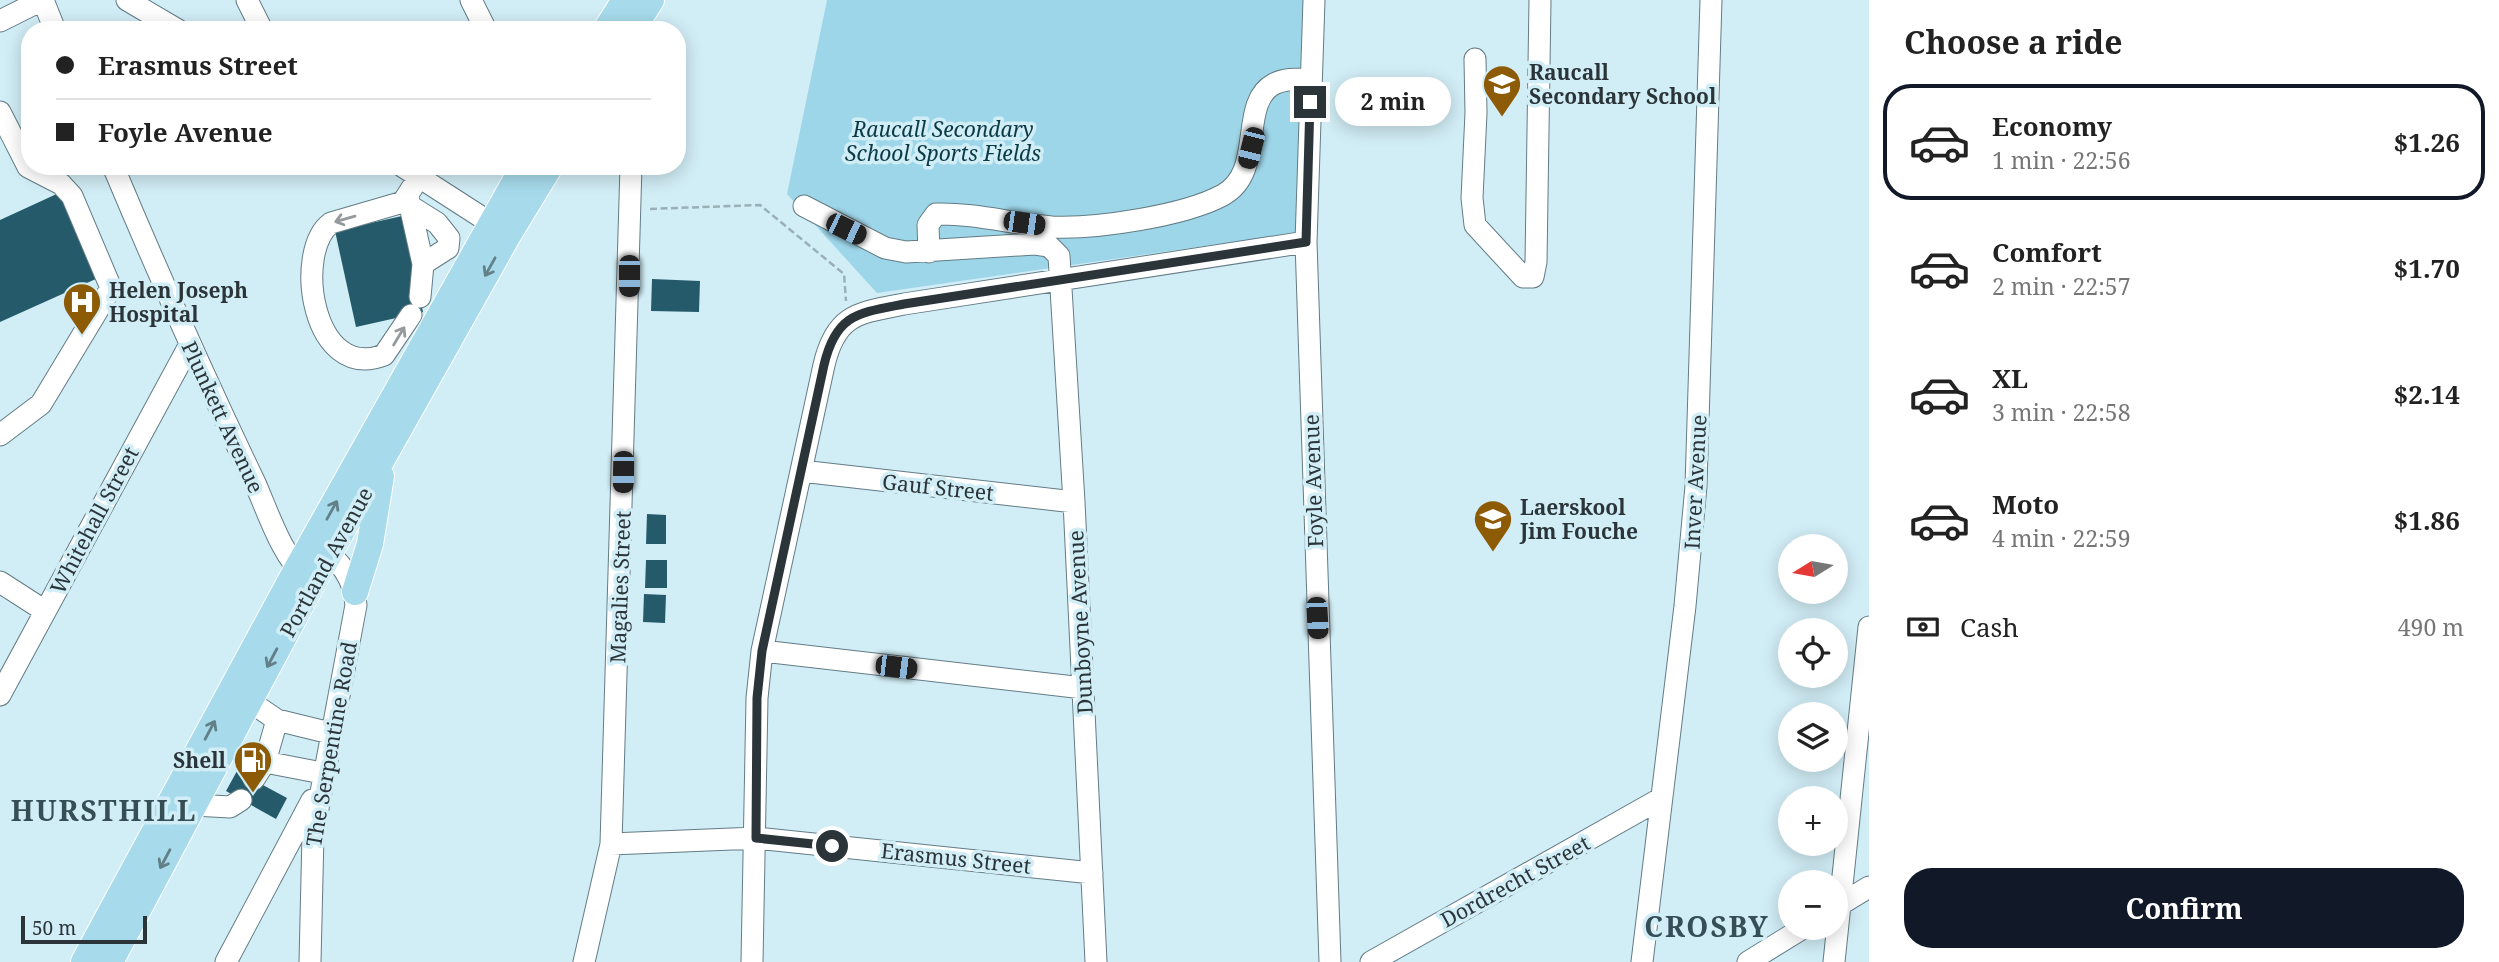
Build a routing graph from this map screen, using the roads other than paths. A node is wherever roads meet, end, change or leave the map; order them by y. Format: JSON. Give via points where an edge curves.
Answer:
{"nodes":[{"id":1,"x":42,"y":0,"type":"edge"},
{"id":2,"x":127,"y":0,"type":"edge"},
{"id":3,"x":247,"y":0,"type":"edge"},
{"id":4,"x":471,"y":0,"type":"edge"},
{"id":5,"x":625,"y":0,"type":"edge"},
{"id":6,"x":651,"y":0,"type":"edge"},
{"id":7,"x":1314,"y":0,"type":"edge"},
{"id":8,"x":1540,"y":0,"type":"edge"},
{"id":9,"x":1711,"y":0,"type":"edge"},
{"id":10,"x":0,"y":21,"type":"edge"},
{"id":11,"x":51,"y":21,"type":"edge"},
{"id":12,"x":163,"y":21,"type":"edge"},
{"id":13,"x":258,"y":21,"type":"edge"},
{"id":14,"x":482,"y":21,"type":"edge"},
{"id":15,"x":617,"y":21,"type":"edge"},
{"id":16,"x":624,"y":21,"type":"edge"},
{"id":17,"x":1475,"y":59,"type":"dead end"},
{"id":18,"x":1311,"y":79,"type":"junction"},
{"id":19,"x":0,"y":112,"type":"edge"},
{"id":20,"x":21,"y":153,"type":"edge"},
{"id":21,"x":44,"y":175,"type":"edge"},
{"id":22,"x":117,"y":175,"type":"edge"},
{"id":23,"x":410,"y":175,"type":"edge"},
{"id":24,"x":415,"y":175,"type":"edge"},
{"id":25,"x":520,"y":175,"type":"edge"},
{"id":26,"x":543,"y":175,"type":"edge"},
{"id":27,"x":631,"y":175,"type":"edge"},
{"id":28,"x":409,"y":202,"type":"junction"},
{"id":29,"x":804,"y":206,"type":"dead end"},
{"id":30,"x":499,"y":228,"type":"junction"},
{"id":31,"x":1306,"y":242,"type":"junction"},
{"id":32,"x":929,"y":252,"type":"junction"},
{"id":33,"x":423,"y":264,"type":"junction"},
{"id":34,"x":1062,"y":282,"type":"junction"},
{"id":35,"x":189,"y":346,"type":"junction"},
{"id":36,"x":0,"y":435,"type":"edge"},
{"id":37,"x":383,"y":460,"type":"junction"},
{"id":38,"x":801,"y":471,"type":"junction"},
{"id":39,"x":1074,"y":502,"type":"junction"},
{"id":40,"x":322,"y":548,"type":"junction"},
{"id":41,"x":305,"y":575,"type":"junction"},
{"id":42,"x":0,"y":582,"type":"edge"},
{"id":43,"x":355,"y":592,"type":"junction"},
{"id":44,"x":45,"y":611,"type":"junction"},
{"id":45,"x":1869,"y":627,"type":"edge"},
{"id":46,"x":762,"y":651,"type":"junction"},
{"id":47,"x":1083,"y":688,"type":"junction"},
{"id":48,"x":0,"y":695,"type":"edge"},
{"id":49,"x":249,"y":701,"type":"junction"},
{"id":50,"x":277,"y":720,"type":"junction"},
{"id":51,"x":330,"y":733,"type":"junction"},
{"id":52,"x":321,"y":779,"type":"junction"},
{"id":53,"x":1660,"y":799,"type":"junction"},
{"id":54,"x":241,"y":800,"type":"dead end"},
{"id":55,"x":194,"y":805,"type":"junction"},
{"id":56,"x":756,"y":838,"type":"junction"},
{"id":57,"x":611,"y":844,"type":"junction"},
{"id":58,"x":1842,"y":870,"type":"edge"},
{"id":59,"x":1092,"y":873,"type":"junction"},
{"id":60,"x":1869,"y":887,"type":"edge"},
{"id":61,"x":1848,"y":899,"type":"edge"},
{"id":62,"x":1784,"y":940,"type":"edge"},
{"id":63,"x":1836,"y":940,"type":"edge"},
{"id":64,"x":84,"y":962,"type":"edge"},
{"id":65,"x":110,"y":962,"type":"edge"},
{"id":66,"x":226,"y":962,"type":"edge"},
{"id":67,"x":310,"y":962,"type":"edge"},
{"id":68,"x":584,"y":962,"type":"edge"},
{"id":69,"x":752,"y":962,"type":"edge"},
{"id":70,"x":1096,"y":962,"type":"edge"},
{"id":71,"x":1330,"y":962,"type":"edge"},
{"id":72,"x":1371,"y":962,"type":"edge"},
{"id":73,"x":1642,"y":962,"type":"edge"},
{"id":74,"x":1748,"y":962,"type":"edge"},
{"id":75,"x":1834,"y":962,"type":"edge"}],
"edges":[{"from":1,"to":10,"type":"street"},
{"from":1,"to":11,"type":"street"},
{"from":2,"to":12,"type":"street"},
{"from":3,"to":13,"type":"street"},
{"from":4,"to":14,"type":"street"},
{"from":5,"to":15,"type":"main road"},
{"from":6,"to":16,"type":"main road"},
{"from":7,"to":18,"type":"street","name":"Foyle Avenue"},
{"from":8,"to":17,"type":"street","via":[[1533,277],[1523,277],[1475,225]]},
{"from":9,"to":53,"type":"street","name":"Inver Avenue","via":[[1696,486]]},
{"from":18,"to":31,"type":"street","name":"Foyle Avenue"},
{"from":18,"to":32,"type":"street","via":[[1284,80],[1264,94],[1256,108],[1248,162],[1242,177],[1225,194],[1172,213],[1088,226],[1051,227],[936,214],[928,225]]},
{"from":19,"to":20,"type":"street"},
{"from":21,"to":36,"type":"street","via":[[72,196],[111,288],[45,398]]},
{"from":22,"to":35,"type":"street","name":"Plunkett Avenue"},
{"from":23,"to":28,"type":"street"},
{"from":24,"to":30,"type":"street"},
{"from":25,"to":30,"type":"main road","name":"Portland Avenue"},
{"from":26,"to":30,"type":"main road","name":"Portland Avenue"},
{"from":27,"to":57,"type":"street","name":"Magalies Street"},
{"from":28,"to":33,"type":"street"},
{"from":28,"to":33,"type":"street","via":[[449,238],[448,248]]},
{"from":28,"to":33,"type":"street","one_way":true,"via":[[324,228],[315,246],[313,267],[319,320],[331,344],[362,358],[384,355],[391,349],[416,306]]},
{"from":29,"to":32,"type":"street","name":"Dunboyne Avenue","via":[[884,248]]},
{"from":30,"to":37,"type":"main road","name":"Portland Avenue","one_way":true},
{"from":40,"to":30,"type":"main road","name":"Portland Avenue","one_way":true},
{"from":31,"to":34,"type":"street"},
{"from":31,"to":71,"type":"street","name":"Foyle Avenue"},
{"from":32,"to":34,"type":"street","name":"Dunboyne Avenue","via":[[1049,246],[1059,256]]},
{"from":34,"to":38,"type":"street","via":[[904,304],[848,318],[826,353]]},
{"from":34,"to":39,"type":"street","name":"Dunboyne Avenue"},
{"from":35,"to":41,"type":"street","name":"Plunkett Avenue"},
{"from":35,"to":44,"type":"street","name":"Whitehall Street"},
{"from":37,"to":40,"type":"main road","name":"Portland Avenue"},
{"from":37,"to":43,"type":"main road","via":[[370,544]]},
{"from":38,"to":39,"type":"street","name":"Gauf Street"},
{"from":38,"to":46,"type":"street"},
{"from":39,"to":47,"type":"street","name":"Dunboyne Avenue"},
{"from":40,"to":41,"type":"main road","name":"Portland Avenue"},
{"from":40,"to":43,"type":"street","via":[[345,571]]},
{"from":41,"to":49,"type":"main road","name":"Portland Avenue","one_way":true},
{"from":64,"to":41,"type":"main road","name":"Portland Avenue","one_way":true},
{"from":42,"to":44,"type":"street"},
{"from":43,"to":51,"type":"street","name":"The Serpentine Road"},
{"from":44,"to":48,"type":"street","name":"Whitehall Street"},
{"from":45,"to":58,"type":"street"},
{"from":46,"to":47,"type":"street"},
{"from":46,"to":56,"type":"street"},
{"from":47,"to":59,"type":"street","name":"Dunboyne Avenue"},
{"from":49,"to":50,"type":"street"},
{"from":49,"to":55,"type":"main road","name":"Portland Avenue"},
{"from":50,"to":51,"type":"street"},
{"from":50,"to":52,"type":"street","via":[[259,770]]},
{"from":51,"to":52,"type":"street","name":"The Serpentine Road"},
{"from":52,"to":66,"type":"street"},
{"from":52,"to":67,"type":"street","name":"The Serpentine Road","via":[[313,835]]},
{"from":53,"to":72,"type":"street","name":"Dordrecht Street"},
{"from":53,"to":73,"type":"street","name":"Inver Avenue"},
{"from":54,"to":55,"type":"street","via":[[230,807]]},
{"from":55,"to":65,"type":"main road","name":"Portland Avenue","one_way":true},
{"from":56,"to":57,"type":"street","name":"Erasmus Street"},
{"from":56,"to":59,"type":"street","name":"Erasmus Street"},
{"from":56,"to":69,"type":"street"},
{"from":57,"to":68,"type":"street","name":"Magalies Street"},
{"from":59,"to":70,"type":"street","name":"Dunboyne Avenue"},
{"from":60,"to":61,"type":"street"},
{"from":62,"to":74,"type":"street"},
{"from":63,"to":75,"type":"street"}]}
